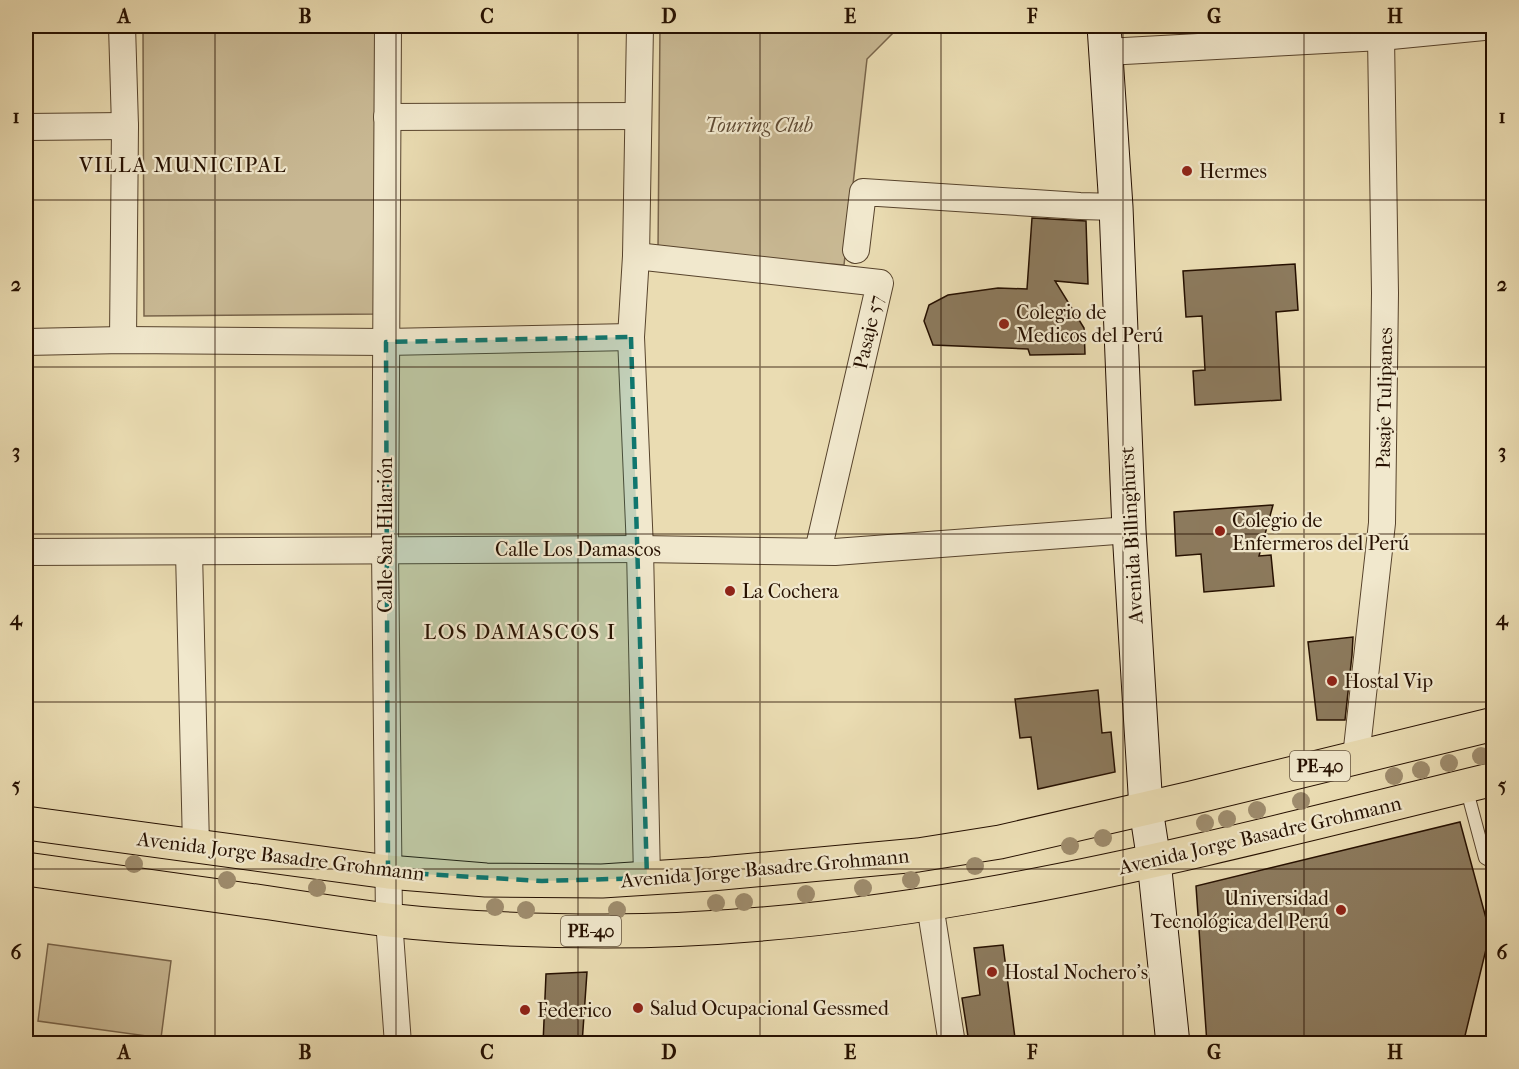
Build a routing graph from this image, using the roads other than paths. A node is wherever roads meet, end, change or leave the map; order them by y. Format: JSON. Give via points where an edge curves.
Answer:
{"nodes":[{"id":1,"x":122,"y":26,"type":"edge"},
{"id":2,"x":388,"y":26,"type":"edge"},
{"id":3,"x":640,"y":26,"type":"edge"},
{"id":4,"x":1485,"y":26,"type":"edge"},
{"id":5,"x":1381,"y":37,"type":"junction"},
{"id":6,"x":1105,"y":39,"type":"edge"},
{"id":7,"x":638,"y":116,"type":"junction"},
{"id":8,"x":387,"y":117,"type":"junction"},
{"id":9,"x":125,"y":126,"type":"junction"},
{"id":10,"x":26,"y":127,"type":"edge"},
{"id":11,"x":1116,"y":207,"type":"junction"},
{"id":12,"x":856,"y":250,"type":"dead end"},
{"id":13,"x":636,"y":256,"type":"junction"},
{"id":14,"x":631,"y":337,"type":"junction"},
{"id":15,"x":123,"y":340,"type":"junction"},
{"id":16,"x":26,"y":342,"type":"edge"},
{"id":17,"x":386,"y":342,"type":"junction"},
{"id":18,"x":1130,"y":530,"type":"junction"},
{"id":19,"x":640,"y":549,"type":"junction"},
{"id":20,"x":385,"y":550,"type":"junction"},
{"id":21,"x":818,"y":551,"type":"junction"},
{"id":22,"x":26,"y":552,"type":"edge"},
{"id":23,"x":189,"y":552,"type":"junction"},
{"id":24,"x":1494,"y":724,"type":"edge"},
{"id":25,"x":1356,"y":757,"type":"junction"},
{"id":26,"x":1479,"y":783,"type":"edge"},
{"id":27,"x":1146,"y":808,"type":"junction"},
{"id":28,"x":1354,"y":813,"type":"junction"},
{"id":29,"x":26,"y":823,"type":"edge"},
{"id":30,"x":196,"y":846,"type":"junction"},
{"id":31,"x":1154,"y":861,"type":"junction"},
{"id":32,"x":1494,"y":863,"type":"edge"},
{"id":33,"x":26,"y":869,"type":"edge"},
{"id":34,"x":388,"y":872,"type":"junction"},
{"id":35,"x":647,"y":878,"type":"junction"},
{"id":36,"x":930,"y":905,"type":"junction"},
{"id":37,"x":389,"y":920,"type":"junction"},
{"id":38,"x":398,"y":1044,"type":"edge"},
{"id":39,"x":952,"y":1044,"type":"edge"},
{"id":40,"x":1173,"y":1044,"type":"edge"}],
"edges":[{"from":1,"to":9,"type":"street"},
{"from":2,"to":8,"type":"street","name":"Calle San Hilarión"},
{"from":3,"to":7,"type":"street"},
{"from":4,"to":5,"type":"street"},
{"from":5,"to":6,"type":"street"},
{"from":5,"to":25,"type":"street","name":"Pasaje Tulipanes","via":[[1383,523]]},
{"from":6,"to":11,"type":"street","name":"Avenida Billinghurst"},
{"from":7,"to":8,"type":"street"},
{"from":7,"to":13,"type":"street"},
{"from":8,"to":17,"type":"street","name":"Calle San Hilarión"},
{"from":9,"to":10,"type":"street"},
{"from":9,"to":15,"type":"street"},
{"from":11,"to":12,"type":"street","via":[[863,192]]},
{"from":11,"to":18,"type":"street","name":"Avenida Billinghurst"},
{"from":13,"to":14,"type":"street"},
{"from":13,"to":21,"type":"street","name":"Pasaje 57","via":[[880,283]]},
{"from":14,"to":17,"type":"street"},
{"from":14,"to":19,"type":"street"},
{"from":15,"to":16,"type":"street"},
{"from":15,"to":17,"type":"street"},
{"from":17,"to":20,"type":"street","name":"Calle San Hilarión"},
{"from":18,"to":21,"type":"street","name":"Calle Los Damascos"},
{"from":18,"to":27,"type":"street","name":"Avenida Billinghurst"},
{"from":19,"to":20,"type":"street","name":"Calle Los Damascos"},
{"from":19,"to":21,"type":"street","name":"Calle Los Damascos"},
{"from":19,"to":35,"type":"street"},
{"from":20,"to":23,"type":"street","name":"Calle Los Damascos"},
{"from":20,"to":34,"type":"street","name":"Calle San Hilarión"},
{"from":22,"to":23,"type":"street","name":"Calle Los Damascos"},
{"from":23,"to":30,"type":"street"},
{"from":24,"to":25,"type":"highway","name":"Avenida Jorge Basadre Grohmann","number":"PE-40"},
{"from":25,"to":27,"type":"highway","name":"Avenida Jorge Basadre Grohmann","number":"PE-40"},
{"from":25,"to":28,"type":"highway"},
{"from":26,"to":28,"type":"highway","name":"Avenida Jorge Basadre Grohmann","number":"PE-40"},
{"from":26,"to":32,"type":"lane","via":[[1485,858]]},
{"from":27,"to":31,"type":"street","name":"Avenida Billinghurst"},
{"from":27,"to":35,"type":"highway","name":"Avenida Jorge Basadre Grohmann","number":"PE-40","via":[[1000,842],[918,855]]},
{"from":28,"to":31,"type":"highway","name":"Avenida Jorge Basadre Grohmann","number":"PE-40"},
{"from":29,"to":30,"type":"highway","name":"Avenida Jorge Basadre Grohmann","number":"PE-40"},
{"from":30,"to":34,"type":"highway","name":"Avenida Jorge Basadre Grohmann","number":"PE-40"},
{"from":31,"to":36,"type":"highway","name":"Avenida Jorge Basadre Grohmann","number":"PE-40"},
{"from":31,"to":40,"type":"street","name":"Avenida Billinghurst"},
{"from":33,"to":37,"type":"highway","name":"Avenida Jorge Basadre Grohmann","number":"PE-40"},
{"from":34,"to":35,"type":"highway","name":"Avenida Jorge Basadre Grohmann","number":"PE-40","via":[[497,880]]},
{"from":34,"to":37,"type":"street","name":"Calle San Hilarión"},
{"from":36,"to":37,"type":"highway","name":"Avenida Jorge Basadre Grohmann","number":"PE-40","via":[[801,922],[670,930],[540,930]]},
{"from":36,"to":39,"type":"street"},
{"from":37,"to":38,"type":"street","name":"Calle San Hilarión"}]}
